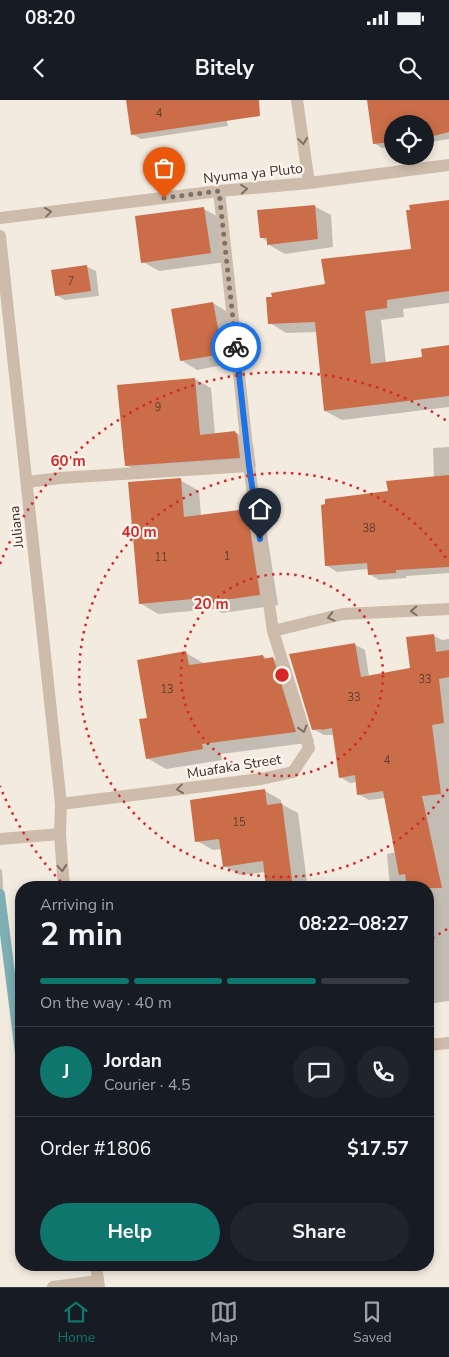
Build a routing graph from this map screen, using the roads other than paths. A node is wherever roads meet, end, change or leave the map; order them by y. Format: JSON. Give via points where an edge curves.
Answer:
{"nodes":[{"id":1,"x":297,"y":100,"type":"edge"},
{"id":2,"x":449,"y":165,"type":"edge"},
{"id":3,"x":309,"y":183,"type":"junction"},
{"id":4,"x":219,"y":191,"type":"junction"},
{"id":5,"x":0,"y":218,"type":"edge"},
{"id":6,"x":0,"y":236,"type":"edge"},
{"id":7,"x":249,"y":466,"type":"junction"},
{"id":8,"x":26,"y":482,"type":"junction"},
{"id":9,"x":449,"y":609,"type":"edge"},
{"id":10,"x":273,"y":631,"type":"junction"},
{"id":11,"x":61,"y":804,"type":"junction"},
{"id":12,"x":60,"y":834,"type":"junction"},
{"id":13,"x":0,"y":838,"type":"edge"},
{"id":14,"x":63,"y":881,"type":"edge"},
{"id":15,"x":449,"y":1043,"type":"edge"},
{"id":16,"x":434,"y":1044,"type":"edge"},
{"id":17,"x":97,"y":1271,"type":"edge"},
{"id":18,"x":98,"y":1284,"type":"edge"},
{"id":19,"x":53,"y":1287,"type":"edge"}],
"edges":[{"from":1,"to":3,"type":"street","one_way":true},
{"from":2,"to":3,"type":"street","name":"Nyuma ya Pluto"},
{"from":4,"to":3,"type":"street","name":"Nyuma ya Pluto","one_way":true},
{"from":5,"to":4,"type":"street","name":"Nyuma ya Pluto","one_way":true},
{"from":4,"to":7,"type":"street"},
{"from":6,"to":8,"type":"street","name":"Juliana"},
{"from":7,"to":8,"type":"street"},
{"from":7,"to":10,"type":"street"},
{"from":8,"to":11,"type":"street","name":"Juliana"},
{"from":9,"to":10,"type":"street","one_way":true,"via":[[343,614]]},
{"from":10,"to":11,"type":"street","name":"Muafaka Street","one_way":true,"via":[[309,748],[293,772],[261,779]]},
{"from":11,"to":12,"type":"street","name":"Juliana"},
{"from":12,"to":13,"type":"street"},
{"from":12,"to":14,"type":"street","name":"Juliana","one_way":true},
{"from":15,"to":16,"type":"street"},
{"from":17,"to":18,"type":"street"},
{"from":18,"to":19,"type":"street"}]}
